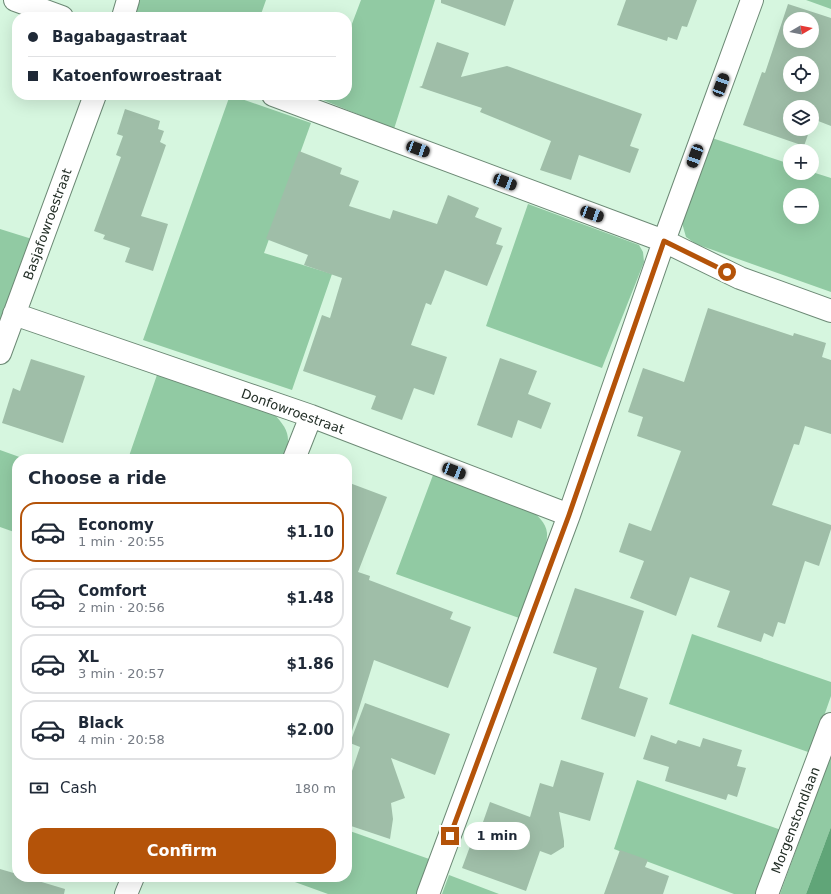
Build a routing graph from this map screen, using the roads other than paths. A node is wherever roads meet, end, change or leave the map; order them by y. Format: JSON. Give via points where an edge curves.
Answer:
{"nodes":[{"id":1,"x":15,"y":0,"type":"edge"},
{"id":2,"x":128,"y":0,"type":"edge"},
{"id":3,"x":752,"y":0,"type":"edge"},
{"id":4,"x":48,"y":12,"type":"edge"},
{"id":5,"x":124,"y":12,"type":"edge"},
{"id":6,"x":93,"y":100,"type":"edge"},
{"id":7,"x":287,"y":100,"type":"edge"},
{"id":8,"x":664,"y":241,"type":"junction"},
{"id":9,"x":831,"y":311,"type":"edge"},
{"id":10,"x":14,"y":314,"type":"junction"},
{"id":11,"x":0,"y":353,"type":"edge"},
{"id":12,"x":311,"y":416,"type":"junction"},
{"id":13,"x":296,"y":454,"type":"edge"},
{"id":14,"x":569,"y":515,"type":"junction"},
{"id":15,"x":831,"y":724,"type":"edge"},
{"id":16,"x":131,"y":882,"type":"edge"},
{"id":17,"x":126,"y":894,"type":"edge"},
{"id":18,"x":428,"y":894,"type":"edge"},
{"id":19,"x":767,"y":894,"type":"edge"}],
"edges":[{"from":1,"to":4,"type":"street"},
{"from":2,"to":5,"type":"street"},
{"from":3,"to":8,"type":"street"},
{"from":6,"to":10,"type":"street","name":"Basjafowroestraat"},
{"from":7,"to":8,"type":"street"},
{"from":8,"to":9,"type":"street","via":[[740,278]]},
{"from":8,"to":14,"type":"street"},
{"from":10,"to":11,"type":"street","name":"Basjafowroestraat"},
{"from":10,"to":12,"type":"street","name":"Donfowroestraat"},
{"from":12,"to":13,"type":"street"},
{"from":12,"to":14,"type":"street","name":"Donfowroestraat"},
{"from":14,"to":18,"type":"street"},
{"from":15,"to":19,"type":"street","name":"Morgenstondlaan"},
{"from":16,"to":17,"type":"street"}]}
